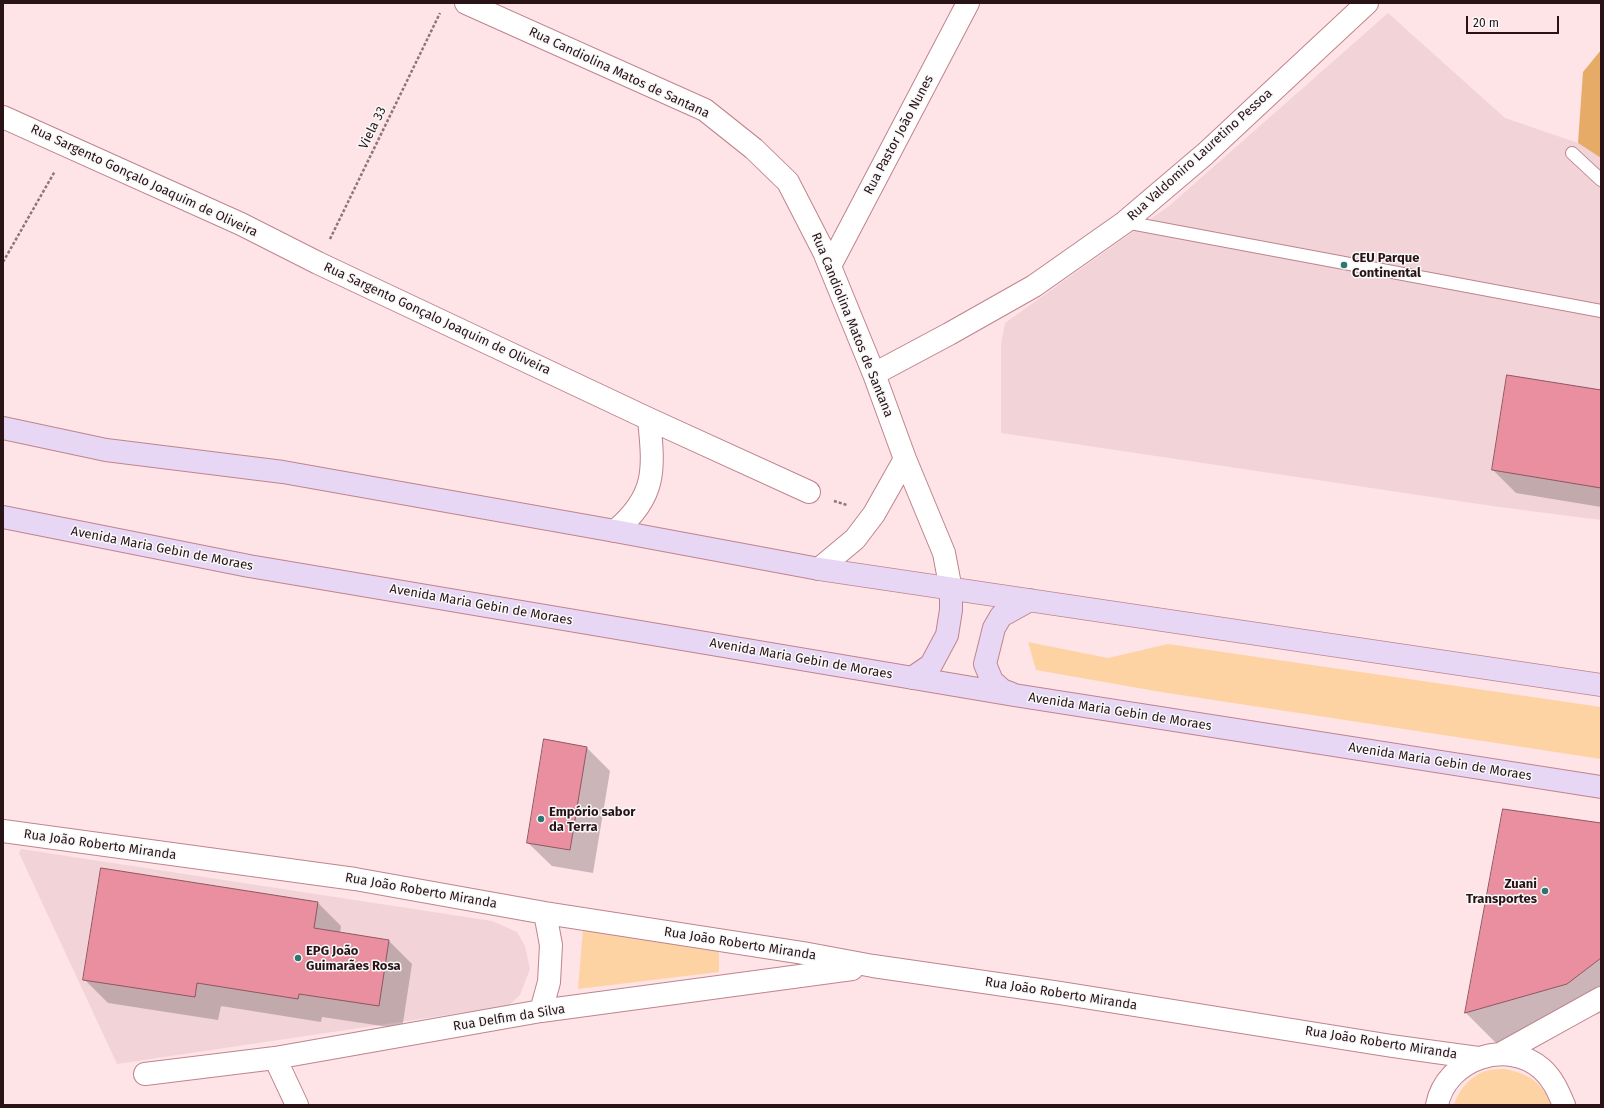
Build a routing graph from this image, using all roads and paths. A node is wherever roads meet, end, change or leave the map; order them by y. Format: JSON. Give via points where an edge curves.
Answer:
{"nodes":[{"id":1,"x":466,"y":3,"type":"edge"},
{"id":2,"x":968,"y":3,"type":"edge"},
{"id":3,"x":1367,"y":3,"type":"edge"},
{"id":4,"x":442,"y":10,"type":"dead end"},
{"id":5,"x":3,"y":117,"type":"edge"},
{"id":6,"x":70,"y":146,"type":"junction"},
{"id":7,"x":1572,"y":153,"type":"dead end"},
{"id":8,"x":1601,"y":180,"type":"edge"},
{"id":9,"x":1125,"y":222,"type":"junction"},
{"id":10,"x":3,"y":262,"type":"edge"},
{"id":11,"x":318,"y":263,"type":"junction"},
{"id":12,"x":830,"y":266,"type":"junction"},
{"id":13,"x":1601,"y":311,"type":"edge"},
{"id":14,"x":874,"y":374,"type":"junction"},
{"id":15,"x":649,"y":419,"type":"junction"},
{"id":16,"x":3,"y":428,"type":"edge"},
{"id":17,"x":905,"y":459,"type":"junction"},
{"id":18,"x":809,"y":492,"type":"joint"},
{"id":19,"x":874,"y":514,"type":"junction"},
{"id":20,"x":3,"y":517,"type":"edge"},
{"id":21,"x":615,"y":531,"type":"junction"},
{"id":22,"x":819,"y":569,"type":"junction"},
{"id":23,"x":951,"y":590,"type":"junction"},
{"id":24,"x":1030,"y":600,"type":"junction"},
{"id":25,"x":912,"y":678,"type":"junction"},
{"id":26,"x":1601,"y":685,"type":"edge"},
{"id":27,"x":1014,"y":695,"type":"junction"},
{"id":28,"x":1601,"y":787,"type":"edge"},
{"id":29,"x":3,"y":831,"type":"edge"},
{"id":30,"x":545,"y":913,"type":"junction"},
{"id":31,"x":873,"y":966,"type":"junction"},
{"id":32,"x":1601,"y":998,"type":"edge"},
{"id":33,"x":541,"y":1011,"type":"junction"},
{"id":34,"x":1500,"y":1054,"type":"junction"},
{"id":35,"x":275,"y":1058,"type":"junction"},
{"id":36,"x":1478,"y":1058,"type":"junction"},
{"id":37,"x":145,"y":1074,"type":"dead end"},
{"id":38,"x":297,"y":1105,"type":"edge"},
{"id":39,"x":1437,"y":1105,"type":"edge"},
{"id":40,"x":1564,"y":1105,"type":"edge"}],
"edges":[{"from":1,"to":12,"type":"street","name":"Rua Candiolina Matos de Santana","via":[[705,110],[754,149],[788,182]]},
{"from":2,"to":12,"type":"street","name":"Rua Pastor João Nunes"},
{"from":3,"to":9,"type":"street","name":"Rua Valdomiro Lauretino Pessoa","via":[[1205,154]]},
{"from":4,"to":11,"type":"path","name":"Viela 33"},
{"from":5,"to":6,"type":"street","name":"Rua Sargento Gonçalo Joaquim de Oliveira"},
{"from":6,"to":10,"type":"path"},
{"from":6,"to":11,"type":"street","name":"Rua Sargento Gonçalo Joaquim de Oliveira","via":[[241,224]]},
{"from":7,"to":8,"type":"lane"},
{"from":9,"to":13,"type":"lane"},
{"from":9,"to":14,"type":"street","name":"Rua Valdomiro Lauretino Pessoa","via":[[1034,286]]},
{"from":11,"to":15,"type":"street","name":"Rua Sargento Gonçalo Joaquim de Oliveira"},
{"from":12,"to":14,"type":"street","name":"Rua Candiolina Matos de Santana"},
{"from":14,"to":17,"type":"street","name":"Rua Candiolina Matos de Santana"},
{"from":15,"to":18,"type":"street","name":"Rua Sargento Gonçalo Joaquim de Oliveira"},
{"from":15,"to":21,"type":"street","via":[[652,450],[650,483],[638,508]]},
{"from":16,"to":21,"type":"main road","via":[[106,450],[283,472]]},
{"from":17,"to":19,"type":"street"},
{"from":17,"to":23,"type":"street","name":"Rua Candiolina Matos de Santana","via":[[944,553]]},
{"from":18,"to":19,"type":"path"},
{"from":19,"to":22,"type":"street","via":[[856,539]]},
{"from":20,"to":25,"type":"main road","name":"Avenida Maria Gebin de Moraes","via":[[250,566]]},
{"from":21,"to":22,"type":"main road"},
{"from":22,"to":23,"type":"main road"},
{"from":23,"to":24,"type":"main road"},
{"from":23,"to":25,"type":"main road","via":[[947,635],[931,665]]},
{"from":24,"to":26,"type":"main road"},
{"from":24,"to":27,"type":"main road","via":[[1000,616],[994,628],[985,664],[992,681],[1002,690]]},
{"from":25,"to":27,"type":"main road","name":"Avenida Maria Gebin de Moraes"},
{"from":27,"to":28,"type":"main road","name":"Avenida Maria Gebin de Moraes"},
{"from":29,"to":30,"type":"street","name":"Rua João Roberto Miranda","via":[[355,880]]},
{"from":30,"to":31,"type":"street","name":"Rua João Roberto Miranda"},
{"from":30,"to":33,"type":"street","via":[[551,945],[549,982]]},
{"from":31,"to":33,"type":"street","name":"Rua Delfim da Silva"},
{"from":31,"to":36,"type":"street","name":"Rua João Roberto Miranda"},
{"from":32,"to":34,"type":"street"},
{"from":33,"to":35,"type":"street","name":"Rua Delfim da Silva"},
{"from":34,"to":36,"type":"street"},
{"from":34,"to":40,"type":"street","via":[[1522,1057],[1541,1068],[1556,1085]]},
{"from":35,"to":37,"type":"street","name":"Rua Delfim da Silva"},
{"from":35,"to":38,"type":"street"},
{"from":36,"to":39,"type":"street","via":[[1460,1068],[1446,1084]]}]}
